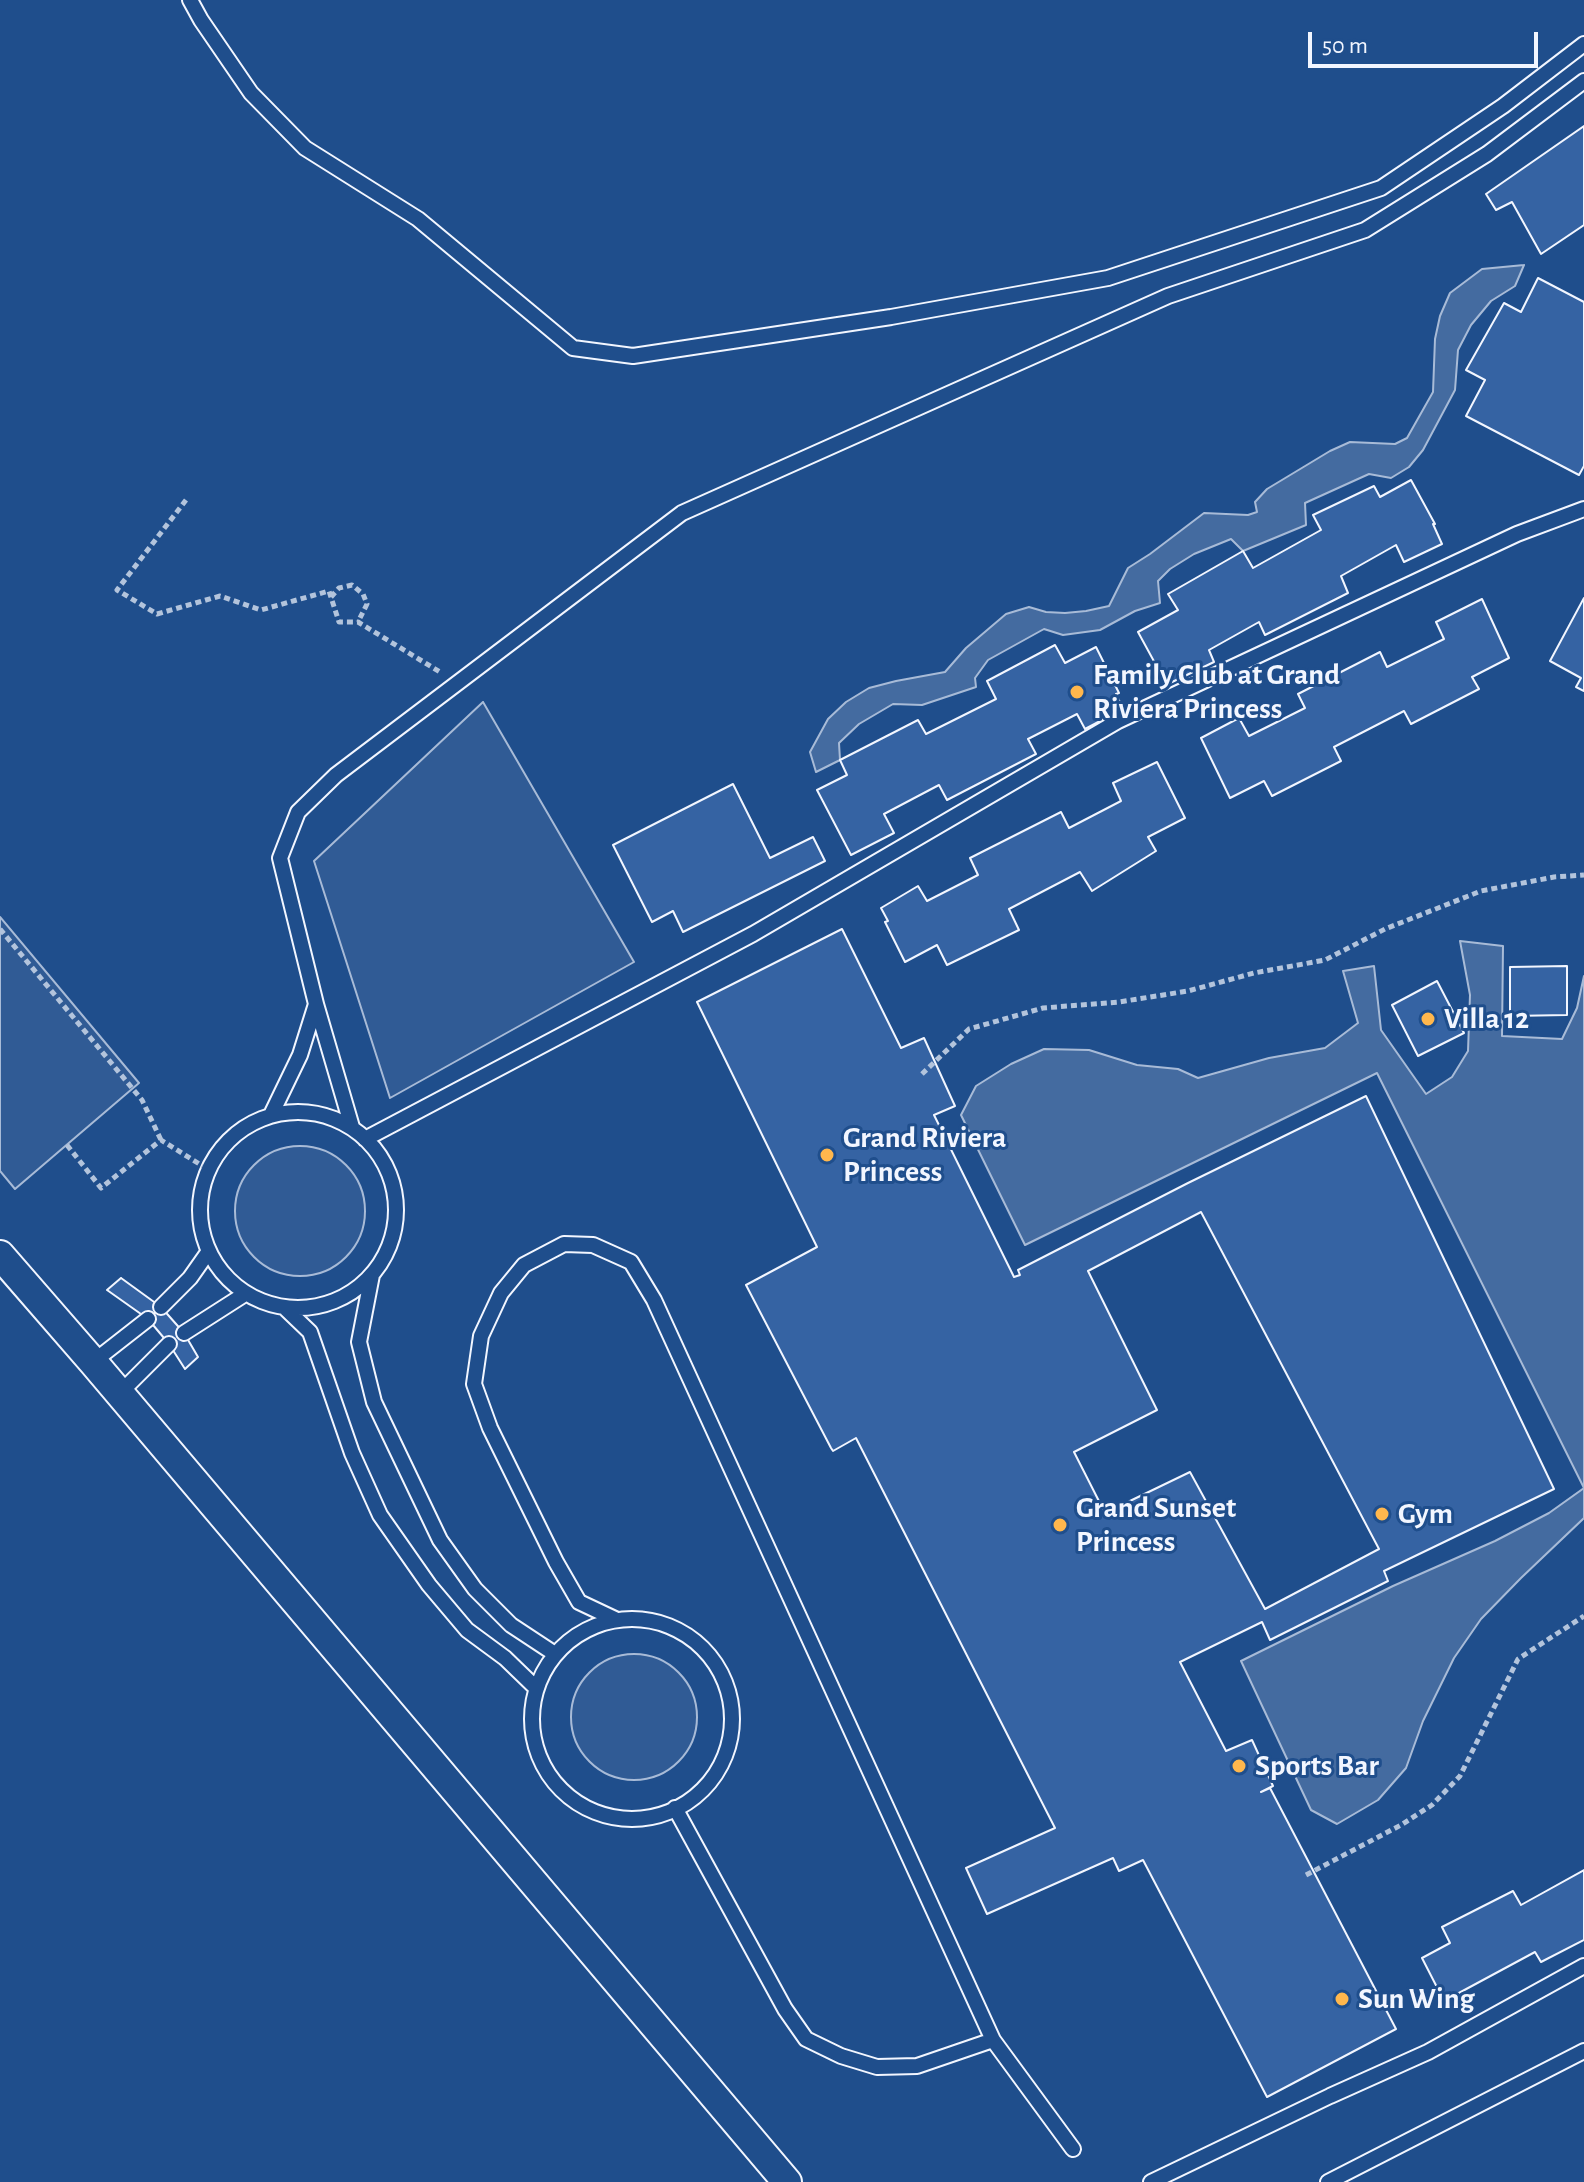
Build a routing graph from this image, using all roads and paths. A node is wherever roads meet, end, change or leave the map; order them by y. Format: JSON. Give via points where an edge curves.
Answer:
{"nodes":[{"id":1,"x":190,"y":0,"type":"edge"},
{"id":2,"x":1584,"y":44,"type":"edge"},
{"id":3,"x":1584,"y":81,"type":"edge"},
{"id":4,"x":186,"y":500,"type":"dead end"},
{"id":5,"x":1584,"y":509,"type":"edge"},
{"id":6,"x":331,"y":597,"type":"junction"},
{"id":7,"x":358,"y":622,"type":"junction"},
{"id":8,"x":458,"y":683,"type":"junction"},
{"id":9,"x":1584,"y":875,"type":"edge"},
{"id":10,"x":0,"y":929,"type":"edge"},
{"id":11,"x":316,"y":1004,"type":"junction"},
{"id":12,"x":922,"y":1074,"type":"dead end"},
{"id":13,"x":271,"y":1115,"type":"junction"},
{"id":14,"x":352,"y":1127,"type":"junction"},
{"id":15,"x":365,"y":1139,"type":"junction"},
{"id":16,"x":161,"y":1140,"type":"junction"},
{"id":17,"x":67,"y":1145,"type":"dead end"},
{"id":18,"x":209,"y":1170,"type":"junction"},
{"id":19,"x":209,"y":1251,"type":"junction"},
{"id":20,"x":0,"y":1255,"type":"edge"},
{"id":21,"x":372,"y":1275,"type":"junction"},
{"id":22,"x":245,"y":1294,"type":"junction"},
{"id":23,"x":161,"y":1307,"type":"dead end"},
{"id":24,"x":286,"y":1309,"type":"junction"},
{"id":25,"x":148,"y":1319,"type":"dead end"},
{"id":26,"x":184,"y":1333,"type":"dead end"},
{"id":27,"x":169,"y":1344,"type":"dead end"},
{"id":28,"x":93,"y":1362,"type":"junction"},
{"id":29,"x":120,"y":1393,"type":"junction"},
{"id":30,"x":1584,"y":1616,"type":"edge"},
{"id":31,"x":615,"y":1619,"type":"junction"},
{"id":32,"x":555,"y":1654,"type":"junction"},
{"id":33,"x":536,"y":1688,"type":"junction"},
{"id":34,"x":675,"y":1808,"type":"junction"},
{"id":35,"x":1306,"y":1875,"type":"dead end"},
{"id":36,"x":1584,"y":1966,"type":"edge"},
{"id":37,"x":993,"y":2040,"type":"junction"},
{"id":38,"x":1584,"y":2051,"type":"edge"},
{"id":39,"x":1073,"y":2149,"type":"dead end"},
{"id":40,"x":787,"y":2182,"type":"edge"},
{"id":41,"x":1151,"y":2182,"type":"edge"},
{"id":42,"x":1328,"y":2182,"type":"edge"}],
"edges":[{"from":1,"to":2,"type":"lane","via":[[251,93],[305,148],[418,219],[573,348],[633,356],[1108,278],[1381,188]]},
{"from":3,"to":8,"type":"lane","via":[[1487,154],[1365,230],[1168,296],[682,513]]},
{"from":4,"to":6,"type":"path","via":[[117,590],[157,614],[220,596],[261,610],[329,591]]},
{"from":5,"to":15,"type":"lane","via":[[1517,534],[1118,721],[753,934]]},
{"from":6,"to":7,"type":"path","via":[[339,622]]},
{"from":6,"to":7,"type":"path","via":[[352,585],[363,594],[367,604]]},
{"from":7,"to":8,"type":"path"},
{"from":8,"to":11,"type":"lane","via":[[336,775],[298,812],[280,858]]},
{"from":9,"to":12,"type":"path","via":[[1481,891],[1385,929],[1325,960],[1188,991],[1043,1008],[969,1029]]},
{"from":10,"to":16,"type":"path","via":[[142,1100]]},
{"from":11,"to":13,"type":"lane","via":[[300,1055]]},
{"from":11,"to":14,"type":"lane"},
{"from":13,"to":14,"type":"lane","via":[[315,1113]]},
{"from":13,"to":18,"type":"lane","via":[[230,1138]]},
{"from":14,"to":15,"type":"lane"},
{"from":15,"to":21,"type":"lane","via":[[378,1153],[394,1190],[395,1226]]},
{"from":16,"to":17,"type":"path","via":[[101,1188]]},
{"from":16,"to":18,"type":"path"},
{"from":18,"to":19,"type":"lane","via":[[202,1187],[200,1224]]},
{"from":19,"to":22,"type":"lane","via":[[214,1264]]},
{"from":19,"to":23,"type":"lane"},
{"from":20,"to":28,"type":"street"},
{"from":21,"to":24,"type":"lane","via":[[345,1297],[318,1307]]},
{"from":21,"to":32,"type":"lane","via":[[359,1342],[374,1402],[440,1540],[475,1589],[511,1625]]},
{"from":22,"to":24,"type":"lane"},
{"from":22,"to":26,"type":"lane"},
{"from":24,"to":33,"type":"lane","via":[[310,1332],[352,1453],[380,1515],[467,1630]]},
{"from":25,"to":28,"type":"lane"},
{"from":27,"to":29,"type":"lane"},
{"from":28,"to":29,"type":"street"},
{"from":29,"to":40,"type":"street"},
{"from":30,"to":35,"type":"path","via":[[1518,1659],[1460,1776],[1432,1805]]},
{"from":31,"to":32,"type":"lane","via":[[582,1631]]},
{"from":31,"to":34,"type":"lane","via":[[656,1621],[688,1635],[713,1659],[729,1691],[729,1744],[715,1775],[695,1797]]},
{"from":31,"to":37,"type":"lane","via":[[579,1602],[490,1428],[474,1384],[481,1336],[501,1293],[524,1265],[564,1244],[593,1245],[631,1262],[654,1300]]},
{"from":32,"to":33,"type":"lane"},
{"from":33,"to":34,"type":"lane","via":[[533,1734],[538,1757],[557,1787],[596,1813],[631,1820]]},
{"from":34,"to":37,"type":"lane","via":[[806,2039],[877,2067],[917,2066]]},
{"from":36,"to":41,"type":"lane","via":[[1428,2052]]},
{"from":37,"to":39,"type":"lane"},
{"from":38,"to":42,"type":"lane"}]}
